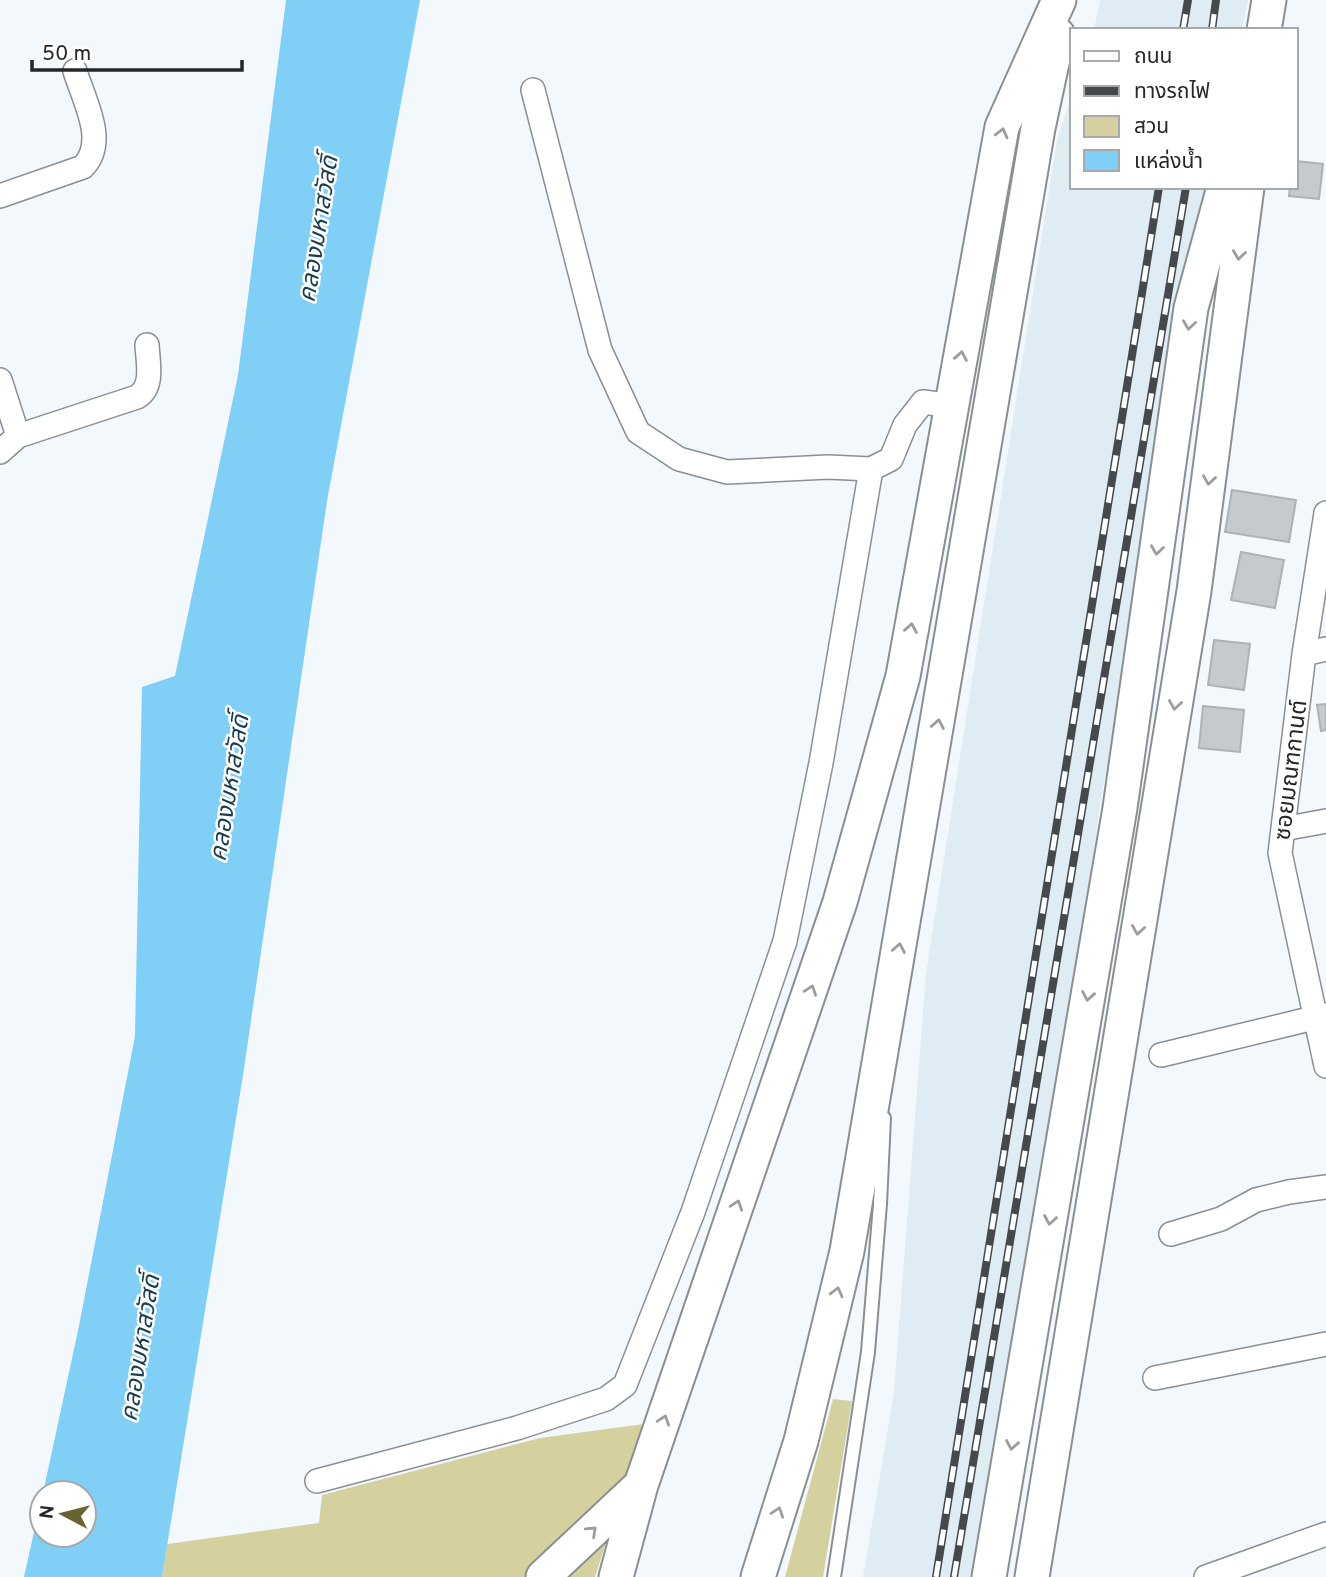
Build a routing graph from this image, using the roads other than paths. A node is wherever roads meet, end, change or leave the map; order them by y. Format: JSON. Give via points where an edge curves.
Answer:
{"nodes":[{"id":1,"x":1059,"y":0,"type":"edge"},
{"id":2,"x":1065,"y":0,"type":"edge"},
{"id":3,"x":1269,"y":0,"type":"edge"},
{"id":4,"x":1265,"y":28,"type":"edge"},
{"id":5,"x":75,"y":71,"type":"dead end"},
{"id":6,"x":533,"y":90,"type":"dead end"},
{"id":7,"x":1223,"y":189,"type":"edge"},
{"id":8,"x":1247,"y":189,"type":"edge"},
{"id":9,"x":0,"y":196,"type":"edge"},
{"id":10,"x":147,"y":345,"type":"dead end"},
{"id":11,"x":0,"y":380,"type":"edge"},
{"id":12,"x":953,"y":406,"type":"junction"},
{"id":13,"x":18,"y":436,"type":"junction"},
{"id":14,"x":0,"y":452,"type":"edge"},
{"id":15,"x":871,"y":469,"type":"junction"},
{"id":16,"x":1326,"y":513,"type":"edge"},
{"id":17,"x":1315,"y":652,"type":"edge"},
{"id":18,"x":1326,"y":821,"type":"edge"},
{"id":19,"x":1283,"y":829,"type":"junction"},
{"id":20,"x":890,"y":1003,"type":"junction"},
{"id":21,"x":1321,"y":1016,"type":"edge"},
{"id":22,"x":1161,"y":1055,"type":"dead end"},
{"id":23,"x":1326,"y":1066,"type":"edge"},
{"id":24,"x":1326,"y":1187,"type":"edge"},
{"id":25,"x":1171,"y":1234,"type":"dead end"},
{"id":26,"x":1326,"y":1344,"type":"edge"},
{"id":27,"x":1155,"y":1378,"type":"dead end"},
{"id":28,"x":317,"y":1481,"type":"dead end"},
{"id":29,"x":641,"y":1485,"type":"junction"},
{"id":30,"x":1326,"y":1534,"type":"edge"},
{"id":31,"x":543,"y":1577,"type":"edge"},
{"id":32,"x":616,"y":1577,"type":"edge"},
{"id":33,"x":758,"y":1577,"type":"edge"},
{"id":34,"x":834,"y":1577,"type":"edge"},
{"id":35,"x":989,"y":1577,"type":"edge"},
{"id":36,"x":1032,"y":1577,"type":"edge"},
{"id":37,"x":1206,"y":1577,"type":"edge"}],
"edges":[{"from":12,"to":1,"type":"main road","one_way":true,"via":[[1002,127]]},
{"from":20,"to":2,"type":"main road","one_way":true,"via":[[1036,141]]},
{"from":3,"to":4,"type":"main road"},
{"from":5,"to":9,"type":"street","via":[[96,136],[93,157],[83,167]]},
{"from":6,"to":15,"type":"street","via":[[600,350],[638,432],[679,459],[727,472]]},
{"from":7,"to":35,"type":"main road","one_way":true,"via":[[1191,308],[1120,808]]},
{"from":8,"to":36,"type":"main road","one_way":true,"via":[[1194,591]]},
{"from":10,"to":13,"type":"street","via":[[145,393]]},
{"from":11,"to":13,"type":"street"},
{"from":12,"to":15,"type":"street","via":[[923,402],[905,425],[891,459]]},
{"from":29,"to":12,"type":"main road","one_way":true,"via":[[841,902],[903,676]]},
{"from":13,"to":14,"type":"street"},
{"from":15,"to":28,"type":"street","via":[[821,764],[785,941],[693,1212],[625,1385],[606,1399],[517,1428]]},
{"from":16,"to":17,"type":"street","name":"ซอยมณฑกานต์"},
{"from":17,"to":19,"type":"street","name":"ซอยมณฑกานต์"},
{"from":18,"to":19,"type":"street"},
{"from":19,"to":21,"type":"street","name":"ซอยมณฑกานต์","via":[[1280,853]]},
{"from":33,"to":20,"type":"main road","one_way":true,"via":[[801,1441],[847,1251]]},
{"from":20,"to":34,"type":"lane","via":[[868,1352]]},
{"from":21,"to":22,"type":"street"},
{"from":21,"to":23,"type":"street","name":"ซอยมณฑกานต์"},
{"from":24,"to":25,"type":"street","via":[[1256,1200],[1222,1219]]},
{"from":26,"to":27,"type":"street"},
{"from":31,"to":29,"type":"main road","one_way":true},
{"from":29,"to":32,"type":"main road"},
{"from":30,"to":37,"type":"street"}]}
